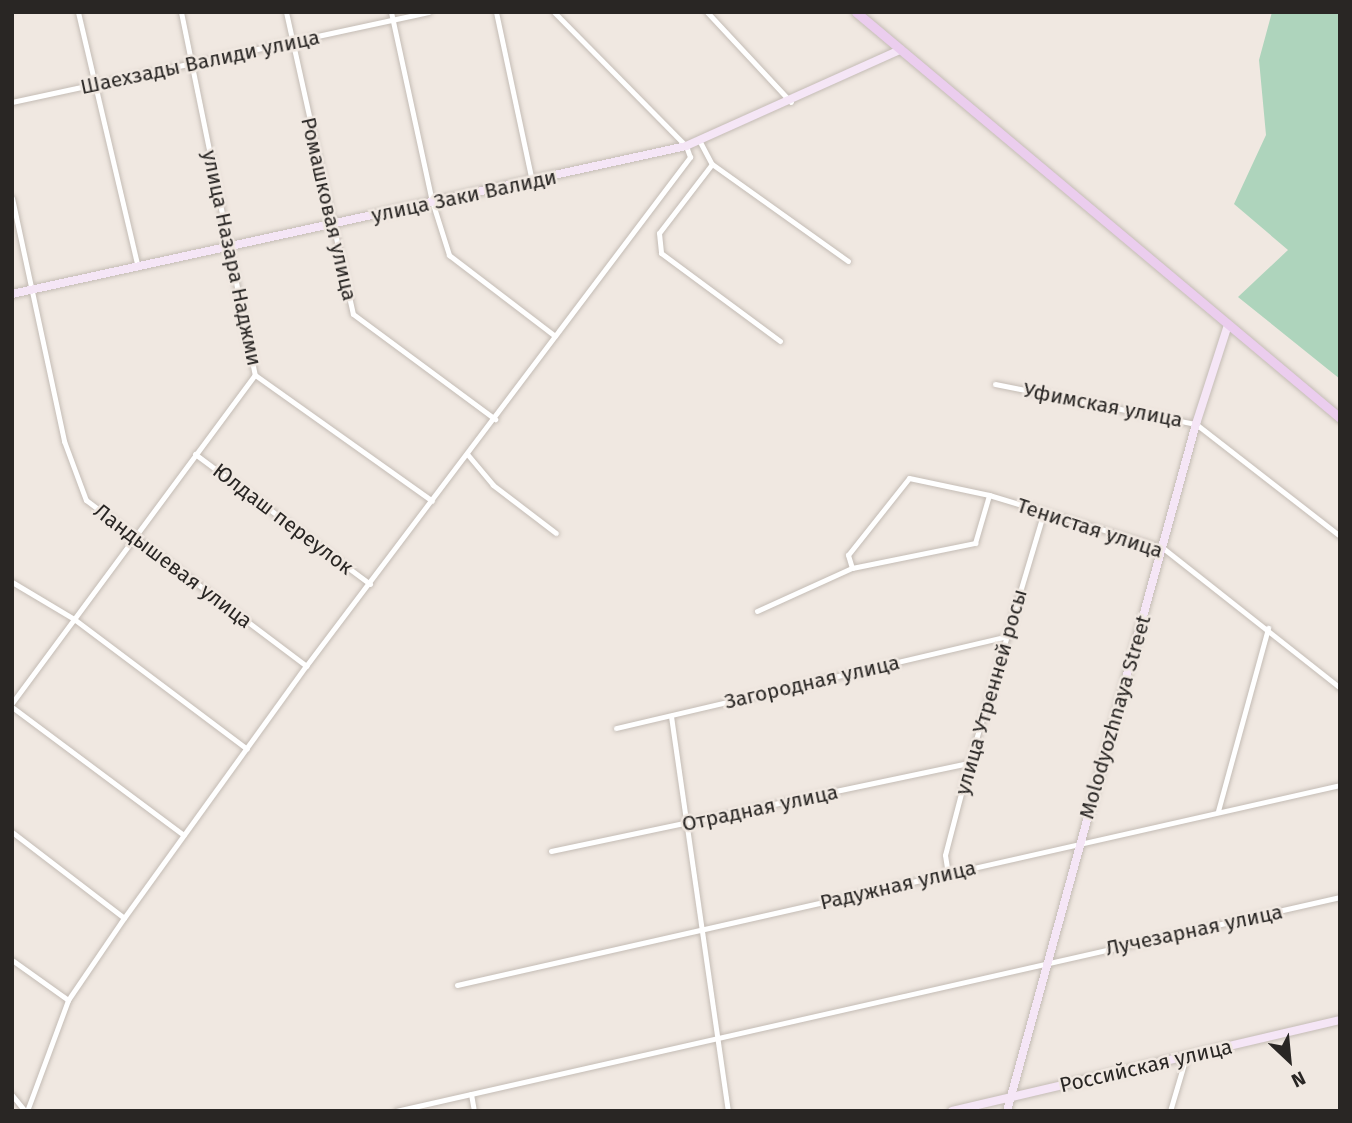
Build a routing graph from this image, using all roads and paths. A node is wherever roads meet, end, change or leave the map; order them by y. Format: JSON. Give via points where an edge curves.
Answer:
{"nodes":[{"id":1,"x":78,"y":12,"type":"edge"},
{"id":2,"x":181,"y":12,"type":"edge"},
{"id":3,"x":285,"y":12,"type":"edge"},
{"id":4,"x":391,"y":12,"type":"edge"},
{"id":5,"x":428,"y":12,"type":"edge"},
{"id":6,"x":496,"y":12,"type":"edge"},
{"id":7,"x":554,"y":12,"type":"edge"},
{"id":8,"x":707,"y":12,"type":"edge"},
{"id":9,"x":856,"y":12,"type":"edge"},
{"id":10,"x":393,"y":20,"type":"junction"},
{"id":11,"x":292,"y":43,"type":"junction"},
{"id":12,"x":901,"y":50,"type":"junction"},
{"id":13,"x":191,"y":64,"type":"junction"},
{"id":14,"x":96,"y":84,"type":"junction"},
{"id":15,"x":12,"y":102,"type":"edge"},
{"id":16,"x":791,"y":102,"type":"junction"},
{"id":17,"x":699,"y":141,"type":"junction"},
{"id":18,"x":686,"y":146,"type":"junction"},
{"id":19,"x":712,"y":164,"type":"junction"},
{"id":20,"x":532,"y":182,"type":"junction"},
{"id":21,"x":12,"y":198,"type":"edge"},
{"id":22,"x":432,"y":201,"type":"junction"},
{"id":23,"x":333,"y":224,"type":"junction"},
{"id":24,"x":228,"y":246,"type":"junction"},
{"id":25,"x":848,"y":261,"type":"dead end"},
{"id":26,"x":138,"y":267,"type":"junction"},
{"id":27,"x":31,"y":289,"type":"junction"},
{"id":28,"x":12,"y":294,"type":"edge"},
{"id":29,"x":1228,"y":325,"type":"junction"},
{"id":30,"x":555,"y":336,"type":"junction"},
{"id":31,"x":780,"y":341,"type":"dead end"},
{"id":32,"x":255,"y":375,"type":"junction"},
{"id":33,"x":995,"y":384,"type":"dead end"},
{"id":34,"x":1340,"y":418,"type":"edge"},
{"id":35,"x":495,"y":419,"type":"junction"},
{"id":36,"x":1196,"y":424,"type":"junction"},
{"id":37,"x":195,"y":454,"type":"junction"},
{"id":38,"x":468,"y":455,"type":"junction"},
{"id":39,"x":989,"y":495,"type":"junction"},
{"id":40,"x":432,"y":501,"type":"junction"},
{"id":41,"x":1044,"y":511,"type":"junction"},
{"id":42,"x":556,"y":533,"type":"dead end"},
{"id":43,"x":1340,"y":536,"type":"edge"},
{"id":44,"x":132,"y":538,"type":"junction"},
{"id":45,"x":1163,"y":548,"type":"junction"},
{"id":46,"x":852,"y":568,"type":"junction"},
{"id":47,"x":12,"y":582,"type":"edge"},
{"id":48,"x":370,"y":584,"type":"junction"},
{"id":49,"x":757,"y":611,"type":"dead end"},
{"id":50,"x":74,"y":620,"type":"junction"},
{"id":51,"x":1268,"y":628,"type":"junction"},
{"id":52,"x":1008,"y":636,"type":"junction"},
{"id":53,"x":306,"y":666,"type":"junction"},
{"id":54,"x":1340,"y":688,"type":"edge"},
{"id":55,"x":12,"y":705,"type":"edge"},
{"id":56,"x":671,"y":716,"type":"junction"},
{"id":57,"x":616,"y":728,"type":"dead end"},
{"id":58,"x":247,"y":749,"type":"junction"},
{"id":59,"x":969,"y":763,"type":"junction"},
{"id":60,"x":1340,"y":785,"type":"edge"},
{"id":61,"x":1217,"y":811,"type":"junction"},
{"id":62,"x":685,"y":824,"type":"junction"},
{"id":63,"x":12,"y":832,"type":"edge"},
{"id":64,"x":184,"y":835,"type":"junction"},
{"id":65,"x":1080,"y":845,"type":"junction"},
{"id":66,"x":551,"y":851,"type":"dead end"},
{"id":67,"x":948,"y":874,"type":"junction"},
{"id":68,"x":1340,"y":897,"type":"edge"},
{"id":69,"x":124,"y":918,"type":"junction"},
{"id":70,"x":702,"y":930,"type":"junction"},
{"id":71,"x":12,"y":960,"type":"edge"},
{"id":72,"x":1048,"y":962,"type":"junction"},
{"id":73,"x":457,"y":985,"type":"dead end"},
{"id":74,"x":68,"y":1000,"type":"junction"},
{"id":75,"x":1340,"y":1020,"type":"edge"},
{"id":76,"x":717,"y":1040,"type":"junction"},
{"id":77,"x":1186,"y":1057,"type":"junction"},
{"id":78,"x":471,"y":1094,"type":"junction"},
{"id":79,"x":12,"y":1095,"type":"edge"},
{"id":80,"x":1011,"y":1097,"type":"junction"},
{"id":81,"x":26,"y":1111,"type":"edge"},
{"id":82,"x":396,"y":1111,"type":"edge"},
{"id":83,"x":474,"y":1111,"type":"edge"},
{"id":84,"x":728,"y":1111,"type":"edge"},
{"id":85,"x":952,"y":1111,"type":"edge"},
{"id":86,"x":1007,"y":1111,"type":"edge"},
{"id":87,"x":1170,"y":1111,"type":"edge"}],
"edges":[{"from":1,"to":14,"type":"street"},
{"from":2,"to":13,"type":"street","name":"улица Назара Наджми"},
{"from":3,"to":11,"type":"street","name":"Ромашковая улица"},
{"from":4,"to":10,"type":"street"},
{"from":5,"to":10,"type":"street","name":"Шаехзады Валиди улица"},
{"from":6,"to":20,"type":"street"},
{"from":7,"to":18,"type":"street"},
{"from":8,"to":16,"type":"street"},
{"from":9,"to":12,"type":"main road"},
{"from":10,"to":11,"type":"street","name":"Шаехзады Валиди улица"},
{"from":10,"to":22,"type":"street"},
{"from":11,"to":13,"type":"street","name":"Шаехзады Валиди улица"},
{"from":11,"to":23,"type":"street","name":"Ромашковая улица"},
{"from":12,"to":16,"type":"street","name":"улица Заки Валиди"},
{"from":12,"to":29,"type":"main road"},
{"from":13,"to":14,"type":"street","name":"Шаехзады Валиди улица"},
{"from":13,"to":24,"type":"street","name":"улица Назара Наджми"},
{"from":14,"to":15,"type":"street","name":"Шаехзады Валиди улица"},
{"from":14,"to":26,"type":"street"},
{"from":16,"to":17,"type":"street","name":"улица Заки Валиди"},
{"from":17,"to":18,"type":"street","name":"улица Заки Валиди"},
{"from":17,"to":19,"type":"street"},
{"from":18,"to":20,"type":"street","name":"улица Заки Валиди"},
{"from":18,"to":30,"type":"street","via":[[690,157]]},
{"from":19,"to":25,"type":"street"},
{"from":19,"to":31,"type":"street","via":[[659,233],[661,253]]},
{"from":20,"to":22,"type":"street","name":"улица Заки Валиди"},
{"from":21,"to":27,"type":"street","name":"Ландышевая улица"},
{"from":22,"to":23,"type":"street","name":"улица Заки Валиди"},
{"from":22,"to":30,"type":"street","via":[[449,255]]},
{"from":23,"to":24,"type":"street","name":"улица Заки Валиди"},
{"from":23,"to":35,"type":"street","name":"Ромашковая улица","via":[[353,314]]},
{"from":24,"to":26,"type":"street","name":"улица Заки Валиди"},
{"from":24,"to":32,"type":"street","name":"улица Назара Наджми"},
{"from":26,"to":27,"type":"street","name":"улица Заки Валиди"},
{"from":27,"to":28,"type":"street","name":"улица Заки Валиди"},
{"from":27,"to":44,"type":"street","name":"Ландышевая улица","via":[[64,441],[86,500]]},
{"from":29,"to":34,"type":"main road"},
{"from":29,"to":36,"type":"street","name":"Molodyozhnaya Street"},
{"from":30,"to":35,"type":"street"},
{"from":32,"to":37,"type":"street"},
{"from":32,"to":40,"type":"street","name":"улица Назара Наджми"},
{"from":33,"to":36,"type":"street","name":"Уфимская улица"},
{"from":35,"to":38,"type":"street"},
{"from":36,"to":43,"type":"street","name":"Уфимская улица"},
{"from":36,"to":45,"type":"street","name":"Molodyozhnaya Street"},
{"from":37,"to":44,"type":"street"},
{"from":37,"to":48,"type":"street","name":"Юлдаш переулок"},
{"from":38,"to":40,"type":"street"},
{"from":38,"to":42,"type":"street","via":[[493,485]]},
{"from":39,"to":41,"type":"street","name":"Тенистая улица"},
{"from":39,"to":46,"type":"street","via":[[975,543]]},
{"from":39,"to":46,"type":"street","name":"Тенистая улица","via":[[909,478],[848,555]]},
{"from":40,"to":48,"type":"street"},
{"from":41,"to":45,"type":"street","name":"Тенистая улица"},
{"from":41,"to":52,"type":"street","name":"улица Утренней росы"},
{"from":44,"to":50,"type":"street"},
{"from":44,"to":53,"type":"street","name":"Ландышевая улица"},
{"from":45,"to":51,"type":"street","name":"Тенистая улица"},
{"from":45,"to":65,"type":"street","name":"Molodyozhnaya Street"},
{"from":46,"to":49,"type":"street"},
{"from":47,"to":50,"type":"street"},
{"from":48,"to":53,"type":"street"},
{"from":50,"to":55,"type":"street"},
{"from":50,"to":58,"type":"street"},
{"from":51,"to":54,"type":"street","name":"Тенистая улица"},
{"from":51,"to":61,"type":"street"},
{"from":52,"to":56,"type":"street","name":"Загородная улица"},
{"from":52,"to":59,"type":"street","name":"улица Утренней росы"},
{"from":53,"to":58,"type":"street"},
{"from":55,"to":64,"type":"street"},
{"from":56,"to":57,"type":"street","name":"Загородная улица"},
{"from":56,"to":62,"type":"street"},
{"from":58,"to":64,"type":"street"},
{"from":59,"to":62,"type":"street","name":"Отрадная улица"},
{"from":59,"to":67,"type":"street","name":"улица Утренней росы","via":[[945,855]]},
{"from":60,"to":61,"type":"street","name":"Радужная улица"},
{"from":61,"to":65,"type":"street","name":"Радужная улица"},
{"from":62,"to":66,"type":"street","name":"Отрадная улица"},
{"from":62,"to":70,"type":"street"},
{"from":63,"to":69,"type":"street"},
{"from":64,"to":69,"type":"street"},
{"from":65,"to":67,"type":"street","name":"Радужная улица"},
{"from":65,"to":72,"type":"street","name":"Molodyozhnaya Street"},
{"from":67,"to":70,"type":"street","name":"Радужная улица"},
{"from":68,"to":72,"type":"street","name":"Лучезарная улица"},
{"from":69,"to":74,"type":"street"},
{"from":70,"to":73,"type":"street","name":"Радужная улица"},
{"from":70,"to":76,"type":"street"},
{"from":71,"to":74,"type":"street"},
{"from":72,"to":76,"type":"street","name":"Лучезарная улица"},
{"from":72,"to":80,"type":"street","name":"Molodyozhnaya Street"},
{"from":74,"to":81,"type":"street"},
{"from":75,"to":77,"type":"street","name":"Российская улица"},
{"from":76,"to":78,"type":"street","name":"Лучезарная улица"},
{"from":76,"to":84,"type":"street"},
{"from":77,"to":80,"type":"street","name":"Российская улица"},
{"from":77,"to":87,"type":"street"},
{"from":78,"to":82,"type":"street","name":"Лучезарная улица"},
{"from":78,"to":83,"type":"street"},
{"from":79,"to":81,"type":"street"},
{"from":80,"to":85,"type":"street","name":"Российская улица"},
{"from":80,"to":86,"type":"street","name":"Molodyozhnaya Street"}]}
